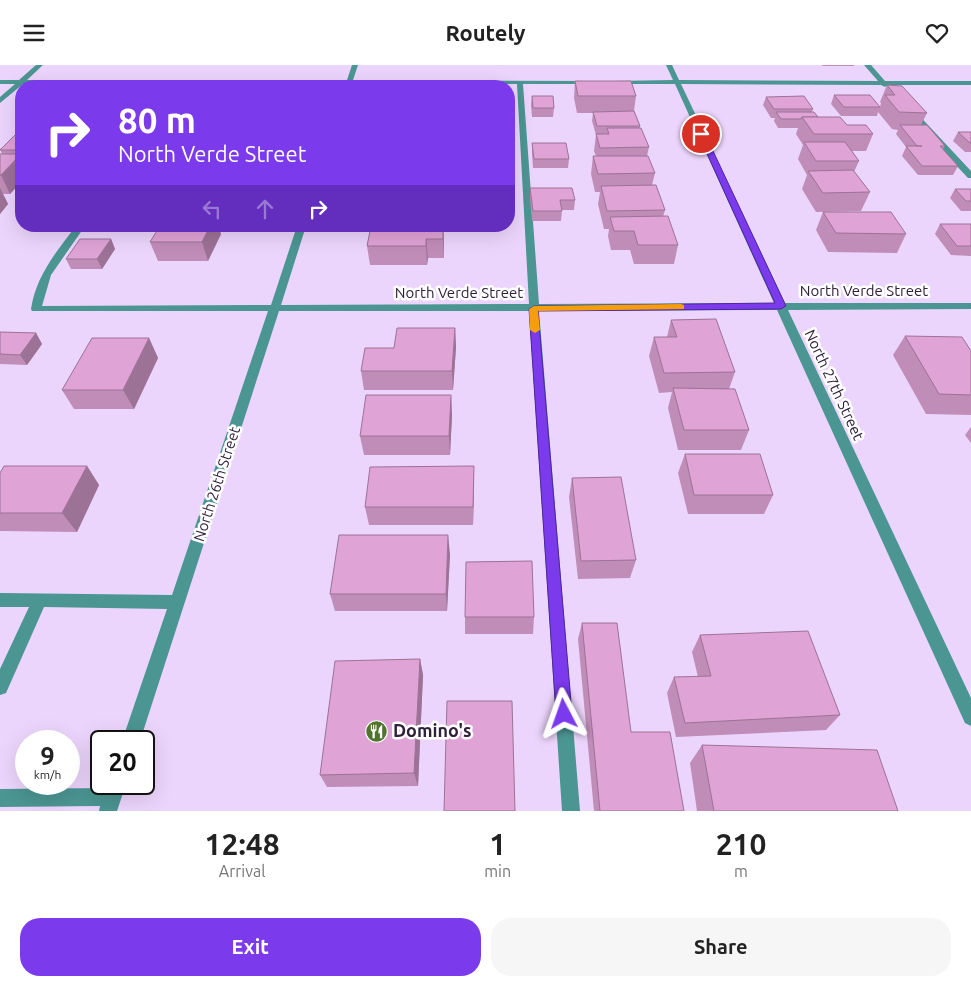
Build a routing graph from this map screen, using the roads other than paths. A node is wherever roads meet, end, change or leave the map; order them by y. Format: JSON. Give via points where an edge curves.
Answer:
{"nodes":[{"id":1,"x":40,"y":65,"type":"edge"},
{"id":2,"x":355,"y":65,"type":"edge"},
{"id":3,"x":669,"y":65,"type":"edge"},
{"id":4,"x":867,"y":65,"type":"edge"},
{"id":5,"x":24,"y":80,"type":"edge"},
{"id":6,"x":350,"y":80,"type":"edge"},
{"id":7,"x":0,"y":82,"type":"edge"},
{"id":8,"x":15,"y":82,"type":"edge"},
{"id":9,"x":599,"y":82,"type":"edge"},
{"id":10,"x":608,"y":82,"type":"edge"},
{"id":11,"x":677,"y":82,"type":"junction"},
{"id":12,"x":515,"y":83,"type":"edge"},
{"id":13,"x":520,"y":83,"type":"junction"},
{"id":14,"x":883,"y":83,"type":"junction"},
{"id":15,"x":971,"y":83,"type":"edge"},
{"id":16,"x":15,"y":88,"type":"edge"},
{"id":17,"x":890,"y":90,"type":"edge"},
{"id":18,"x":0,"y":101,"type":"edge"},
{"id":19,"x":903,"y":104,"type":"edge"},
{"id":20,"x":971,"y":176,"type":"edge"},
{"id":21,"x":77,"y":232,"type":"edge"},
{"id":22,"x":300,"y":232,"type":"edge"},
{"id":23,"x":781,"y":306,"type":"junction"},
{"id":24,"x":971,"y":307,"type":"edge"},
{"id":25,"x":275,"y":309,"type":"junction"},
{"id":26,"x":534,"y":309,"type":"junction"},
{"id":27,"x":0,"y":600,"type":"edge"},
{"id":28,"x":40,"y":601,"type":"junction"},
{"id":29,"x":177,"y":602,"type":"junction"},
{"id":30,"x":0,"y":687,"type":"edge"},
{"id":31,"x":971,"y":717,"type":"edge"},
{"id":32,"x":135,"y":730,"type":"edge"},
{"id":33,"x":113,"y":797,"type":"edge"},
{"id":34,"x":0,"y":798,"type":"edge"},
{"id":35,"x":571,"y":811,"type":"edge"}],
"edges":[{"from":1,"to":5,"type":"street"},
{"from":2,"to":6,"type":"street"},
{"from":3,"to":11,"type":"street","name":"North 27th Street"},
{"from":4,"to":14,"type":"street"},
{"from":7,"to":8,"type":"street"},
{"from":9,"to":13,"type":"street"},
{"from":10,"to":11,"type":"street"},
{"from":11,"to":14,"type":"street"},
{"from":11,"to":23,"type":"street","name":"North 27th Street"},
{"from":12,"to":13,"type":"street"},
{"from":13,"to":26,"type":"street"},
{"from":14,"to":15,"type":"street"},
{"from":14,"to":17,"type":"street"},
{"from":16,"to":18,"type":"street"},
{"from":19,"to":20,"type":"street"},
{"from":21,"to":25,"type":"street","name":"North Verde Street","via":[[46,274],[38,292],[36,309]]},
{"from":22,"to":25,"type":"street","name":"North 26th Street"},
{"from":23,"to":24,"type":"street","name":"North Verde Street"},
{"from":23,"to":26,"type":"street","name":"North Verde Street"},
{"from":23,"to":31,"type":"street","name":"North 27th Street"},
{"from":25,"to":26,"type":"street","name":"North Verde Street"},
{"from":25,"to":29,"type":"street","name":"North 26th Street"},
{"from":26,"to":35,"type":"street"},
{"from":27,"to":28,"type":"street"},
{"from":28,"to":29,"type":"street"},
{"from":28,"to":30,"type":"street"},
{"from":29,"to":32,"type":"street","name":"North 26th Street"},
{"from":33,"to":34,"type":"street"}]}
